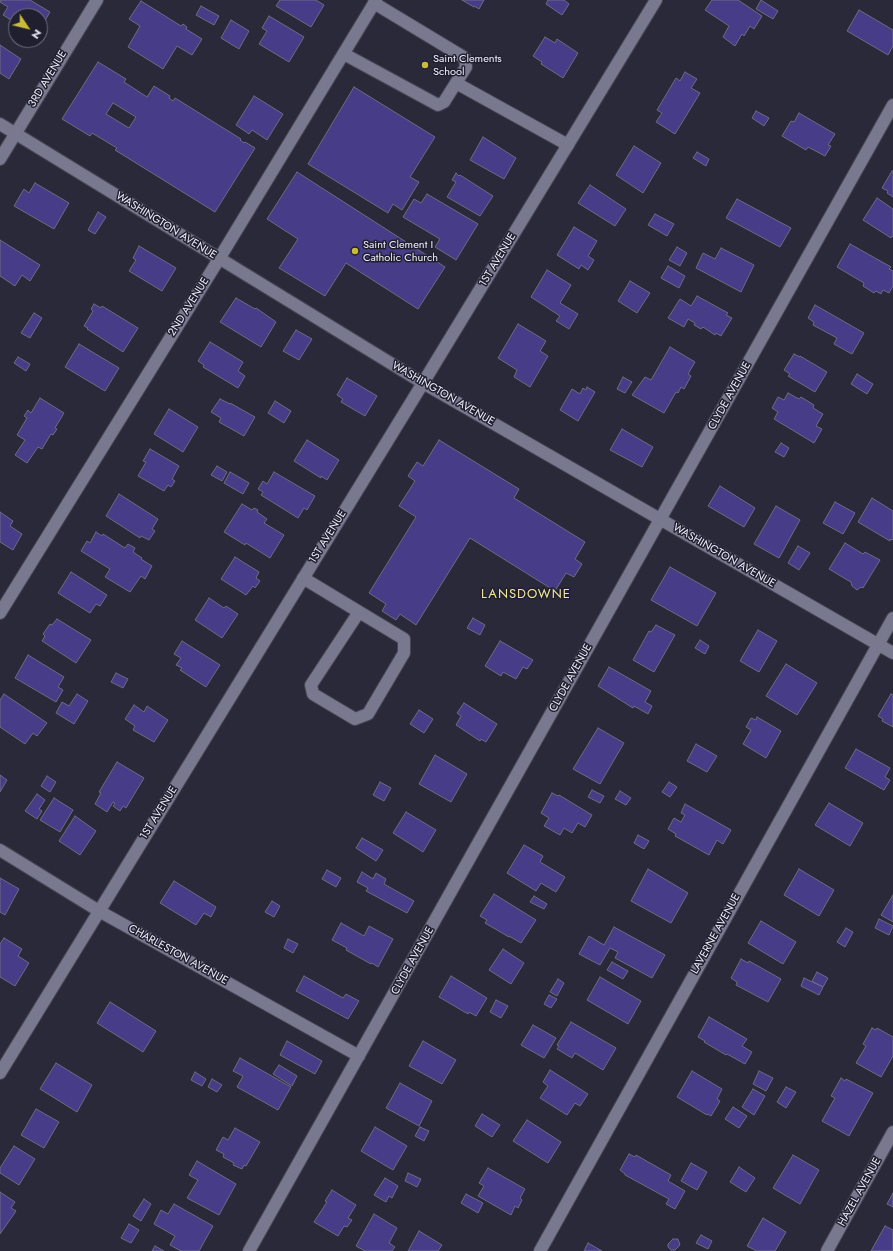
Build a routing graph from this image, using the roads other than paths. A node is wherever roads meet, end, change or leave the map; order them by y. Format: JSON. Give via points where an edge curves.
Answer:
{"nodes":[{"id":1,"x":97,"y":0,"type":"edge"},
{"id":2,"x":656,"y":0,"type":"edge"},
{"id":3,"x":375,"y":2,"type":"edge"},
{"id":4,"x":344,"y":54,"type":"junction"},
{"id":5,"x":456,"y":83,"type":"junction"},
{"id":6,"x":893,"y":105,"type":"edge"},
{"id":7,"x":0,"y":124,"type":"edge"},
{"id":8,"x":15,"y":134,"type":"junction"},
{"id":9,"x":568,"y":145,"type":"junction"},
{"id":10,"x":0,"y":159,"type":"edge"},
{"id":11,"x":219,"y":259,"type":"junction"},
{"id":12,"x":423,"y":383,"type":"junction"},
{"id":13,"x":661,"y":519,"type":"junction"},
{"id":14,"x":303,"y":578,"type":"junction"},
{"id":15,"x":358,"y":612,"type":"junction"},
{"id":16,"x":0,"y":613,"type":"edge"},
{"id":17,"x":893,"y":618,"type":"edge"},
{"id":18,"x":878,"y":645,"type":"junction"},
{"id":19,"x":893,"y":653,"type":"edge"},
{"id":20,"x":0,"y":850,"type":"edge"},
{"id":21,"x":99,"y":910,"type":"junction"},
{"id":22,"x":360,"y":1056,"type":"junction"},
{"id":23,"x":0,"y":1073,"type":"edge"},
{"id":24,"x":893,"y":1132,"type":"edge"},
{"id":25,"x":255,"y":1249,"type":"edge"},
{"id":26,"x":540,"y":1251,"type":"edge"},
{"id":27,"x":827,"y":1251,"type":"edge"}],
"edges":[{"from":1,"to":8,"type":"street","name":"3RD AVENUE"},
{"from":2,"to":9,"type":"street","name":"1ST AVENUE"},
{"from":3,"to":4,"type":"street","name":"2ND AVENUE"},
{"from":3,"to":5,"type":"street","via":[[465,58],[466,67]]},
{"from":4,"to":5,"type":"street","via":[[438,105],[444,102]]},
{"from":4,"to":11,"type":"street","name":"2ND AVENUE"},
{"from":5,"to":9,"type":"street"},
{"from":6,"to":13,"type":"street","name":"CLYDE AVENUE"},
{"from":7,"to":8,"type":"street","name":"WASHINGTON AVENUE"},
{"from":8,"to":10,"type":"street","name":"3RD AVENUE"},
{"from":8,"to":11,"type":"street","name":"WASHINGTON AVENUE"},
{"from":9,"to":12,"type":"street","name":"1ST AVENUE"},
{"from":11,"to":12,"type":"street","name":"WASHINGTON AVENUE"},
{"from":11,"to":16,"type":"street","name":"2ND AVENUE"},
{"from":12,"to":13,"type":"street","name":"WASHINGTON AVENUE"},
{"from":12,"to":14,"type":"street","name":"1ST AVENUE"},
{"from":13,"to":18,"type":"street","name":"WASHINGTON AVENUE"},
{"from":13,"to":22,"type":"street","name":"CLYDE AVENUE"},
{"from":14,"to":15,"type":"street"},
{"from":14,"to":21,"type":"street","name":"1ST AVENUE"},
{"from":15,"to":15,"type":"street","via":[[311,685],[313,694],[355,719],[368,714],[404,653],[404,639]]},
{"from":17,"to":18,"type":"street","name":"LAVERNE AVENUE"},
{"from":18,"to":19,"type":"street","name":"WASHINGTON AVENUE"},
{"from":18,"to":26,"type":"street","name":"LAVERNE AVENUE"},
{"from":20,"to":21,"type":"street","name":"CHARLESTON AVENUE"},
{"from":21,"to":22,"type":"street","name":"CHARLESTON AVENUE"},
{"from":21,"to":23,"type":"street","name":"1ST AVENUE"},
{"from":22,"to":25,"type":"street","name":"CLYDE AVENUE"},
{"from":24,"to":27,"type":"street","name":"HAZEL AVENUE"}]}
